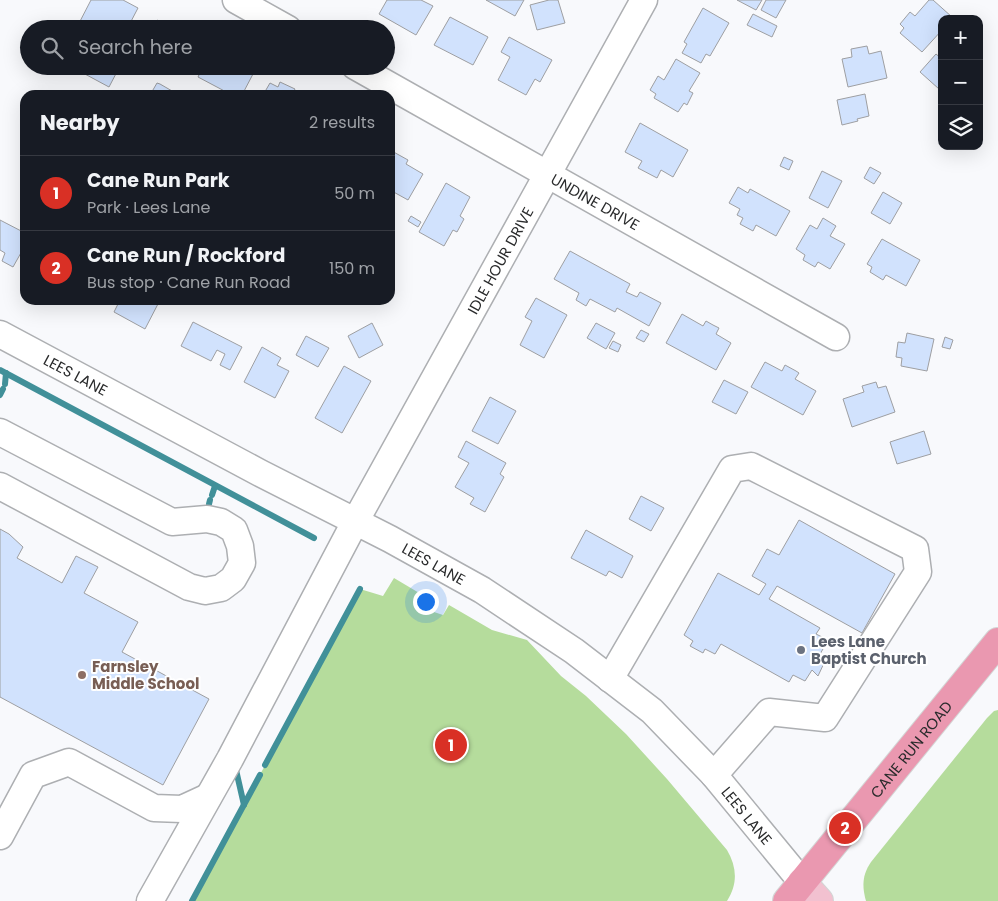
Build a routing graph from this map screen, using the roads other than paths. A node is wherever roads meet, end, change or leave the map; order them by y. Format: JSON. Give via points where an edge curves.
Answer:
{"nodes":[{"id":1,"x":236,"y":0,"type":"edge"},
{"id":2,"x":644,"y":0,"type":"edge"},
{"id":3,"x":272,"y":20,"type":"edge"},
{"id":4,"x":371,"y":75,"type":"edge"},
{"id":5,"x":548,"y":174,"type":"junction"},
{"id":6,"x":0,"y":334,"type":"edge"},
{"id":7,"x":836,"y":337,"type":"dead end"},
{"id":8,"x":0,"y":432,"type":"edge"},
{"id":9,"x":0,"y":486,"type":"edge"},
{"id":10,"x":355,"y":522,"type":"junction"},
{"id":11,"x":993,"y":658,"type":"edge"},
{"id":12,"x":610,"y":679,"type":"junction"},
{"id":13,"x":714,"y":775,"type":"junction"},
{"id":14,"x":208,"y":797,"type":"junction"},
{"id":15,"x":0,"y":836,"type":"edge"},
{"id":16,"x":803,"y":895,"type":"edge"},
{"id":17,"x":150,"y":901,"type":"edge"}],
"edges":[{"from":1,"to":3,"type":"street"},
{"from":2,"to":5,"type":"street","name":"IDLE HOUR DRIVE"},
{"from":4,"to":5,"type":"street","name":"UNDINE DRIVE"},
{"from":5,"to":7,"type":"street","name":"UNDINE DRIVE"},
{"from":5,"to":10,"type":"street","name":"IDLE HOUR DRIVE"},
{"from":6,"to":10,"type":"street","name":"LEES LANE"},
{"from":8,"to":9,"type":"street","via":[[172,522],[207,519],[221,522],[234,530],[242,563],[233,579],[221,588],[206,591],[189,587]]},
{"from":10,"to":12,"type":"street","name":"LEES LANE","via":[[482,590]]},
{"from":10,"to":14,"type":"street","name":"IDLE HOUR DRIVE"},
{"from":11,"to":16,"type":"highway","name":"CANE RUN ROAD"},
{"from":12,"to":13,"type":"street","name":"LEES LANE","via":[[652,711]]},
{"from":12,"to":13,"type":"street","via":[[732,469],[750,466],[915,549],[918,572],[825,718],[769,712]]},
{"from":13,"to":16,"type":"street","name":"LEES LANE"},
{"from":14,"to":15,"type":"street","via":[[182,809],[154,808],[69,762],[33,775]]},
{"from":14,"to":17,"type":"street","name":"IDLE HOUR DRIVE"}]}
